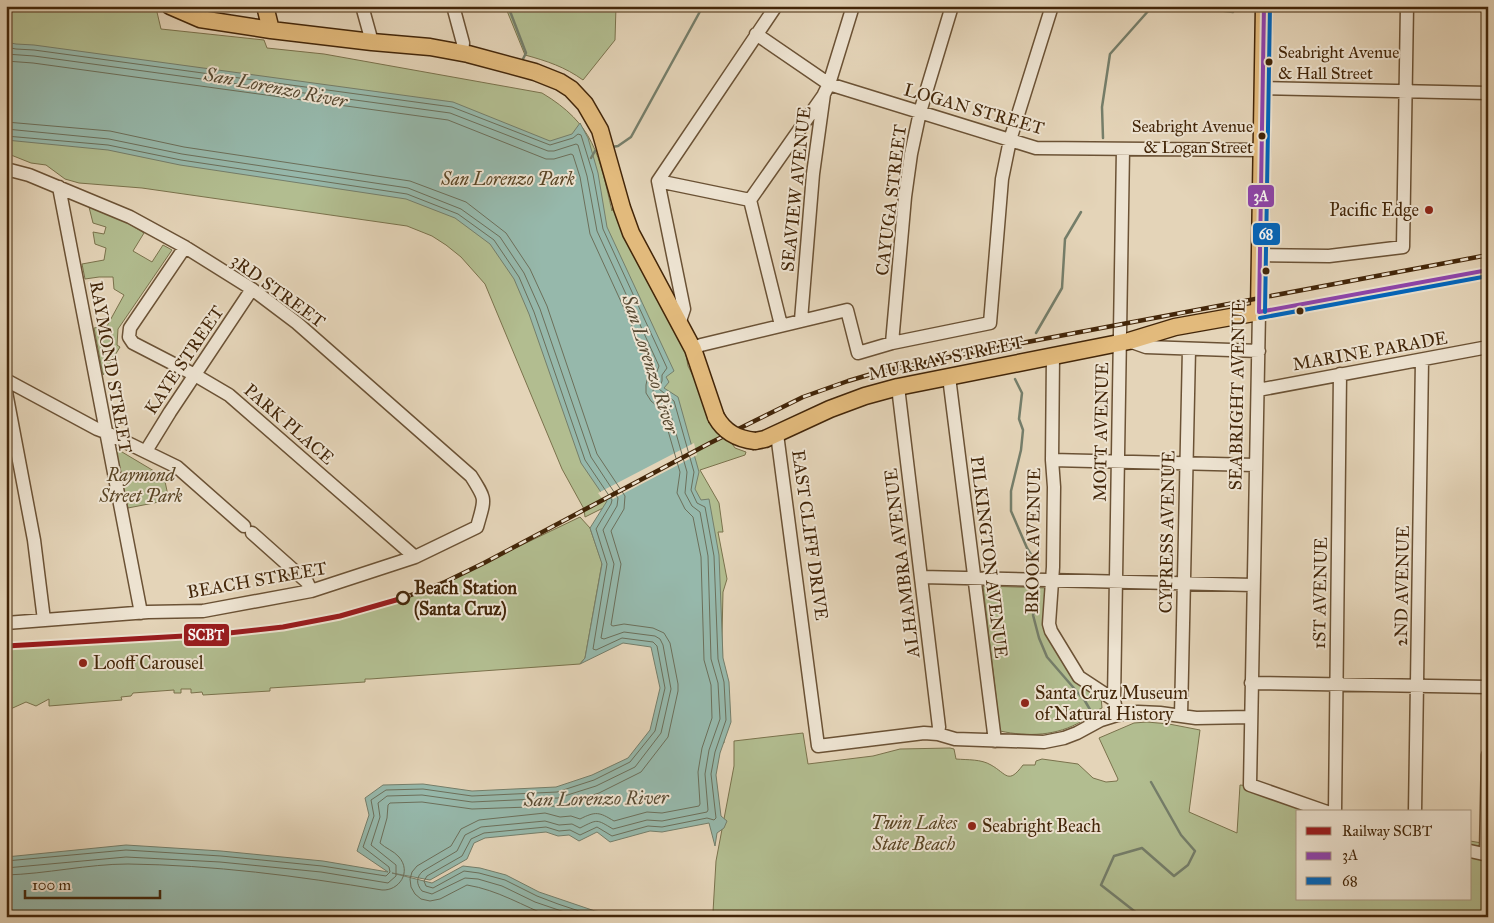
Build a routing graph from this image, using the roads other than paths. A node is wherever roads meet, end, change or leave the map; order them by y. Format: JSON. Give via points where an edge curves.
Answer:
{"nodes":[{"id":1,"x":170,"y":6,"type":"edge"},
{"id":2,"x":265,"y":6,"type":"edge"},
{"id":3,"x":362,"y":6,"type":"edge"},
{"id":4,"x":453,"y":6,"type":"edge"},
{"id":5,"x":776,"y":6,"type":"edge"},
{"id":6,"x":853,"y":6,"type":"edge"},
{"id":7,"x":952,"y":6,"type":"edge"},
{"id":8,"x":1052,"y":6,"type":"edge"},
{"id":9,"x":1264,"y":6,"type":"edge"},
{"id":10,"x":1407,"y":6,"type":"edge"},
{"id":11,"x":271,"y":30,"type":"junction"},
{"id":12,"x":756,"y":34,"type":"junction"},
{"id":13,"x":372,"y":42,"type":"junction"},
{"id":14,"x":462,"y":53,"type":"junction"},
{"id":15,"x":1262,"y":88,"type":"junction"},
{"id":16,"x":827,"y":89,"type":"junction"},
{"id":17,"x":1407,"y":91,"type":"junction"},
{"id":18,"x":1488,"y":93,"type":"edge"},
{"id":19,"x":920,"y":112,"type":"junction"},
{"id":20,"x":1010,"y":140,"type":"junction"},
{"id":21,"x":1123,"y":149,"type":"junction"},
{"id":22,"x":1261,"y":150,"type":"junction"},
{"id":23,"x":7,"y":169,"type":"edge"},
{"id":24,"x":658,"y":181,"type":"junction"},
{"id":25,"x":59,"y":187,"type":"junction"},
{"id":26,"x":750,"y":200,"type":"junction"},
{"id":27,"x":185,"y":247,"type":"junction"},
{"id":28,"x":1260,"y":255,"type":"junction"},
{"id":29,"x":252,"y":289,"type":"junction"},
{"id":30,"x":1259,"y":312,"type":"junction"},
{"id":31,"x":676,"y":318,"type":"junction"},
{"id":32,"x":801,"y":320,"type":"junction"},
{"id":33,"x":781,"y":325,"type":"junction"},
{"id":34,"x":1124,"y":341,"type":"junction"},
{"id":35,"x":892,"y":343,"type":"junction"},
{"id":36,"x":1488,"y":347,"type":"edge"},
{"id":37,"x":693,"y":348,"type":"junction"},
{"id":38,"x":1189,"y":349,"type":"junction"},
{"id":39,"x":1259,"y":351,"type":"junction"},
{"id":40,"x":1053,"y":356,"type":"junction"},
{"id":41,"x":1422,"y":360,"type":"junction"},
{"id":42,"x":1340,"y":374,"type":"junction"},
{"id":43,"x":195,"y":375,"type":"junction"},
{"id":44,"x":949,"y":377,"type":"junction"},
{"id":45,"x":6,"y":380,"type":"edge"},
{"id":46,"x":898,"y":387,"type":"junction"},
{"id":47,"x":1258,"y":390,"type":"junction"},
{"id":48,"x":6,"y":392,"type":"edge"},
{"id":49,"x":105,"y":432,"type":"junction"},
{"id":50,"x":777,"y":434,"type":"junction"},
{"id":51,"x":146,"y":451,"type":"junction"},
{"id":52,"x":1052,"y":460,"type":"junction"},
{"id":53,"x":1118,"y":463,"type":"junction"},
{"id":54,"x":1186,"y":463,"type":"junction"},
{"id":55,"x":1255,"y":465,"type":"junction"},
{"id":56,"x":484,"y":502,"type":"joint"},
{"id":57,"x":415,"y":557,"type":"junction"},
{"id":58,"x":922,"y":577,"type":"junction"},
{"id":59,"x":974,"y":579,"type":"junction"},
{"id":60,"x":1051,"y":580,"type":"junction"},
{"id":61,"x":1116,"y":580,"type":"junction"},
{"id":62,"x":1183,"y":582,"type":"junction"},
{"id":63,"x":1253,"y":585,"type":"junction"},
{"id":64,"x":311,"y":591,"type":"junction"},
{"id":65,"x":141,"y":613,"type":"junction"},
{"id":66,"x":44,"y":620,"type":"junction"},
{"id":67,"x":6,"y":623,"type":"edge"},
{"id":68,"x":1251,"y":683,"type":"junction"},
{"id":69,"x":1336,"y":684,"type":"junction"},
{"id":70,"x":1418,"y":686,"type":"junction"},
{"id":71,"x":1488,"y":687,"type":"edge"},
{"id":72,"x":1114,"y":700,"type":"junction"},
{"id":73,"x":1117,"y":715,"type":"junction"},
{"id":74,"x":1180,"y":716,"type":"junction"},
{"id":75,"x":1251,"y":717,"type":"junction"},
{"id":76,"x":938,"y":734,"type":"junction"},
{"id":77,"x":995,"y":741,"type":"junction"},
{"id":78,"x":1488,"y":755,"type":"edge"},
{"id":79,"x":1321,"y":810,"type":"edge"},
{"id":80,"x":1335,"y":810,"type":"edge"},
{"id":81,"x":1415,"y":810,"type":"edge"},
{"id":82,"x":1472,"y":851,"type":"edge"},
{"id":83,"x":1487,"y":855,"type":"edge"}],
"edges":[{"from":1,"to":11,"type":"main road","name":"EAST CLIFF DRIVE","via":[[200,19]]},
{"from":2,"to":11,"type":"main road"},
{"from":3,"to":13,"type":"street"},
{"from":4,"to":14,"type":"street","via":[[464,44]]},
{"from":5,"to":12,"type":"street"},
{"from":6,"to":16,"type":"street","name":"SEAVIEW AVENUE"},
{"from":7,"to":19,"type":"street","name":"CAYUGA STREET"},
{"from":8,"to":20,"type":"street"},
{"from":9,"to":15,"type":"main road","name":"SEABRIGHT AVENUE"},
{"from":10,"to":17,"type":"street"},
{"from":11,"to":13,"type":"main road","name":"EAST CLIFF DRIVE"},
{"from":12,"to":16,"type":"street","name":"LOGAN STREET"},
{"from":12,"to":24,"type":"street"},
{"from":13,"to":14,"type":"main road","name":"EAST CLIFF DRIVE"},
{"from":14,"to":31,"type":"main road","name":"EAST CLIFF DRIVE","via":[[548,76],[571,89],[585,104],[600,130],[631,233]]},
{"from":15,"to":17,"type":"street"},
{"from":15,"to":22,"type":"main road","name":"SEABRIGHT AVENUE"},
{"from":16,"to":19,"type":"street","name":"LOGAN STREET"},
{"from":16,"to":26,"type":"street"},
{"from":16,"to":32,"type":"street","name":"SEAVIEW AVENUE","via":[[813,174]]},
{"from":17,"to":18,"type":"street"},
{"from":17,"to":28,"type":"street","via":[[1403,247],[1329,256]]},
{"from":19,"to":20,"type":"street","name":"LOGAN STREET"},
{"from":19,"to":35,"type":"street","name":"CAYUGA STREET","via":[[905,197]]},
{"from":20,"to":21,"type":"street","name":"LOGAN STREET","via":[[1036,148]]},
{"from":20,"to":35,"type":"street","via":[[1002,179],[990,323]]},
{"from":21,"to":22,"type":"street","name":"LOGAN STREET"},
{"from":21,"to":34,"type":"street","name":"MOTT AVENUE","via":[[1120,325]]},
{"from":22,"to":28,"type":"main road","name":"SEABRIGHT AVENUE"},
{"from":23,"to":25,"type":"street","name":"3RD STREET"},
{"from":24,"to":26,"type":"street"},
{"from":24,"to":31,"type":"street","via":[[681,295]]},
{"from":25,"to":27,"type":"street","name":"3RD STREET","via":[[111,208]]},
{"from":25,"to":49,"type":"street","name":"RAYMOND STREET"},
{"from":26,"to":33,"type":"street"},
{"from":27,"to":29,"type":"street","name":"3RD STREET"},
{"from":27,"to":43,"type":"street","name":"PARK PLACE","via":[[130,328],[129,337],[136,346]]},
{"from":28,"to":30,"type":"main road","name":"SEABRIGHT AVENUE"},
{"from":29,"to":43,"type":"street","name":"KAYE STREET"},
{"from":29,"to":56,"type":"street","name":"3RD STREET","via":[[297,323],[471,476]]},
{"from":30,"to":34,"type":"main road","name":"MURRAY STREET","via":[[1175,327]]},
{"from":30,"to":39,"type":"street","name":"SEABRIGHT AVENUE"},
{"from":31,"to":37,"type":"main road","name":"EAST CLIFF DRIVE"},
{"from":32,"to":33,"type":"street"},
{"from":32,"to":35,"type":"street","via":[[846,310],[858,353]]},
{"from":33,"to":37,"type":"street"},
{"from":34,"to":38,"type":"street","name":"MURRAY STREET","via":[[1146,347]]},
{"from":34,"to":40,"type":"main road","name":"MURRAY STREET"},
{"from":34,"to":53,"type":"street","name":"MOTT AVENUE"},
{"from":36,"to":41,"type":"street","name":"MARINE PARADE"},
{"from":37,"to":50,"type":"main road","name":"EAST CLIFF DRIVE","bridge":true,"via":[[720,424],[731,434],[755,441]]},
{"from":38,"to":39,"type":"street","name":"MURRAY STREET"},
{"from":38,"to":54,"type":"street","name":"CYPRESS AVENUE"},
{"from":39,"to":47,"type":"street","name":"SEABRIGHT AVENUE"},
{"from":40,"to":44,"type":"main road","name":"MURRAY STREET"},
{"from":40,"to":52,"type":"street","name":"BROOK AVENUE"},
{"from":41,"to":42,"type":"street","name":"MARINE PARADE"},
{"from":41,"to":70,"type":"street","name":"2ND AVENUE"},
{"from":42,"to":47,"type":"street","name":"MARINE PARADE"},
{"from":42,"to":69,"type":"street","name":"1ST AVENUE"},
{"from":43,"to":51,"type":"street","name":"KAYE STREET"},
{"from":43,"to":57,"type":"street","name":"PARK PLACE","via":[[229,395]]},
{"from":44,"to":46,"type":"main road","name":"MURRAY STREET"},
{"from":44,"to":59,"type":"street","name":"PILKINGTON AVENUE"},
{"from":45,"to":49,"type":"street"},
{"from":46,"to":50,"type":"main road","name":"MURRAY STREET","via":[[830,409]]},
{"from":46,"to":58,"type":"street","name":"ALHAMBRA AVENUE"},
{"from":47,"to":55,"type":"street","name":"SEABRIGHT AVENUE"},
{"from":48,"to":66,"type":"street","via":[[34,540]]},
{"from":49,"to":51,"type":"street"},
{"from":49,"to":65,"type":"street","name":"RAYMOND STREET"},
{"from":50,"to":76,"type":"street","name":"EAST CLIFF DRIVE","via":[[818,746]]},
{"from":51,"to":64,"type":"street","via":[[177,467],[307,582]]},
{"from":52,"to":53,"type":"street"},
{"from":52,"to":60,"type":"street","name":"BROOK AVENUE"},
{"from":53,"to":54,"type":"street"},
{"from":53,"to":61,"type":"street","name":"MOTT AVENUE"},
{"from":54,"to":55,"type":"street"},
{"from":54,"to":62,"type":"street","name":"CYPRESS AVENUE"},
{"from":55,"to":63,"type":"street","name":"SEABRIGHT AVENUE"},
{"from":56,"to":57,"type":"street","name":"BEACH STREET","via":[[477,526]]},
{"from":57,"to":64,"type":"street","name":"BEACH STREET"},
{"from":58,"to":59,"type":"street"},
{"from":58,"to":76,"type":"street","name":"ALHAMBRA AVENUE"},
{"from":59,"to":60,"type":"street"},
{"from":59,"to":77,"type":"street","name":"PILKINGTON AVENUE"},
{"from":60,"to":61,"type":"street"},
{"from":60,"to":72,"type":"street","name":"BROOK AVENUE","via":[[1051,631],[1079,677]]},
{"from":61,"to":62,"type":"street"},
{"from":61,"to":72,"type":"street","name":"MOTT AVENUE"},
{"from":62,"to":63,"type":"street"},
{"from":62,"to":74,"type":"street","name":"CYPRESS AVENUE"},
{"from":63,"to":68,"type":"street","name":"SEABRIGHT AVENUE"},
{"from":64,"to":65,"type":"street","name":"BEACH STREET","via":[[203,610]]},
{"from":65,"to":66,"type":"street","name":"BEACH STREET"},
{"from":66,"to":67,"type":"street","name":"BEACH STREET"},
{"from":68,"to":69,"type":"street"},
{"from":68,"to":75,"type":"street","name":"SEABRIGHT AVENUE"},
{"from":69,"to":70,"type":"street"},
{"from":69,"to":80,"type":"street","name":"1ST AVENUE"},
{"from":70,"to":71,"type":"street"},
{"from":70,"to":81,"type":"street","name":"2ND AVENUE"},
{"from":72,"to":73,"type":"street","name":"MOTT AVENUE"},
{"from":73,"to":74,"type":"street","name":"EAST CLIFF DRIVE","via":[[1138,712]]},
{"from":73,"to":77,"type":"street","name":"EAST CLIFF DRIVE","via":[[1064,738],[1044,742]]},
{"from":74,"to":75,"type":"street","name":"EAST CLIFF DRIVE"},
{"from":75,"to":79,"type":"street","name":"SEABRIGHT AVENUE","via":[[1250,785]]},
{"from":76,"to":77,"type":"street","name":"EAST CLIFF DRIVE","via":[[955,739]]},
{"from":78,"to":83,"type":"street"},
{"from":82,"to":83,"type":"street"}]}
